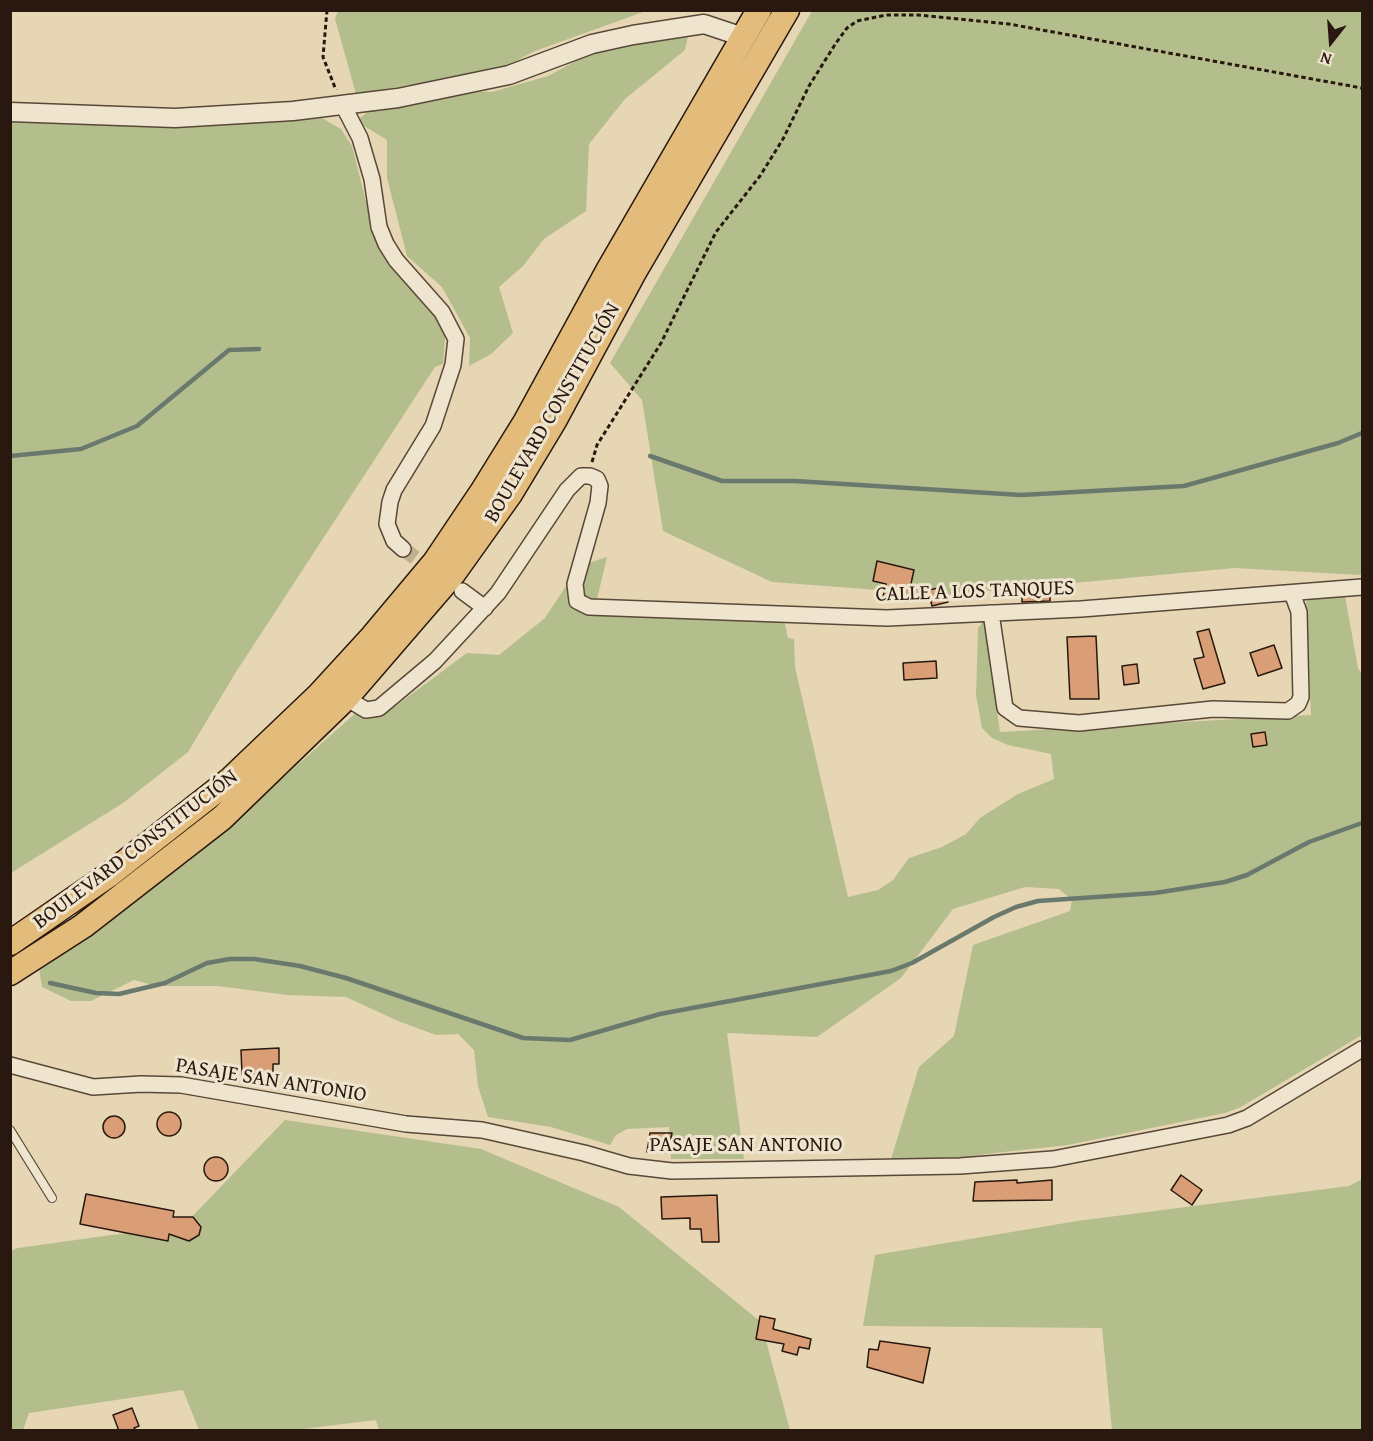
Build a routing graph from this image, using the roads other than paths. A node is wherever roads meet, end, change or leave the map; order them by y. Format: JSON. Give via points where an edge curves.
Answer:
{"nodes":[{"id":1,"x":759,"y":10,"type":"edge"},
{"id":2,"x":787,"y":10,"type":"edge"},
{"id":3,"x":743,"y":36,"type":"junction"},
{"id":4,"x":343,"y":105,"type":"junction"},
{"id":5,"x":10,"y":112,"type":"edge"},
{"id":6,"x":403,"y":549,"type":"tunnel mouth"},
{"id":7,"x":1362,"y":587,"type":"edge"},
{"id":8,"x":462,"y":591,"type":"dead end"},
{"id":9,"x":1292,"y":593,"type":"junction"},
{"id":10,"x":485,"y":608,"type":"junction"},
{"id":11,"x":991,"y":613,"type":"junction"},
{"id":12,"x":346,"y":698,"type":"junction"},
{"id":13,"x":10,"y":943,"type":"edge"},
{"id":14,"x":10,"y":973,"type":"edge"},
{"id":15,"x":1362,"y":1049,"type":"edge"},
{"id":16,"x":10,"y":1065,"type":"edge"},
{"id":17,"x":10,"y":1130,"type":"edge"},
{"id":18,"x":52,"y":1198,"type":"dead end"}],
"edges":[{"from":1,"to":3,"type":"highway","name":"BOULEVARD CONSTITUCIÓN"},
{"from":2,"to":12,"type":"highway","name":"BOULEVARD CONSTITUCIÓN","via":[[510,494],[453,574]]},
{"from":3,"to":4,"type":"street","via":[[704,24],[633,34],[592,44],[509,75]]},
{"from":3,"to":13,"type":"highway","name":"BOULEVARD CONSTITUCIÓN","via":[[526,421],[435,562],[318,696],[231,779],[110,874]]},
{"from":4,"to":5,"type":"street","via":[[175,118]]},
{"from":4,"to":6,"type":"street","via":[[360,138],[386,244],[442,312],[456,339],[453,365],[433,426],[390,502],[387,524],[394,541]]},
{"from":7,"to":9,"type":"street","name":"CALLE A LOS TANQUES"},
{"from":8,"to":10,"type":"street"},
{"from":9,"to":11,"type":"street","name":"CALLE A LOS TANQUES"},
{"from":9,"to":11,"type":"street","via":[[1299,612],[1301,697],[1288,711],[1213,709],[1079,723],[1019,718],[1005,708]]},
{"from":10,"to":11,"type":"street","name":"CALLE A LOS TANQUES","via":[[574,481],[590,476],[600,486],[598,503],[575,593],[577,601],[589,607],[886,618]]},
{"from":10,"to":12,"type":"street","via":[[435,661],[379,708],[366,710]]},
{"from":12,"to":14,"type":"highway","name":"BOULEVARD CONSTITUCIÓN","via":[[222,818],[83,926]]},
{"from":15,"to":16,"type":"street","name":"PASAJE SAN ANTONIO","via":[[1247,1118],[1228,1125],[1053,1159],[960,1166],[672,1171],[629,1166],[482,1130],[396,1122],[181,1085],[93,1087]]},
{"from":17,"to":18,"type":"lane"}]}
